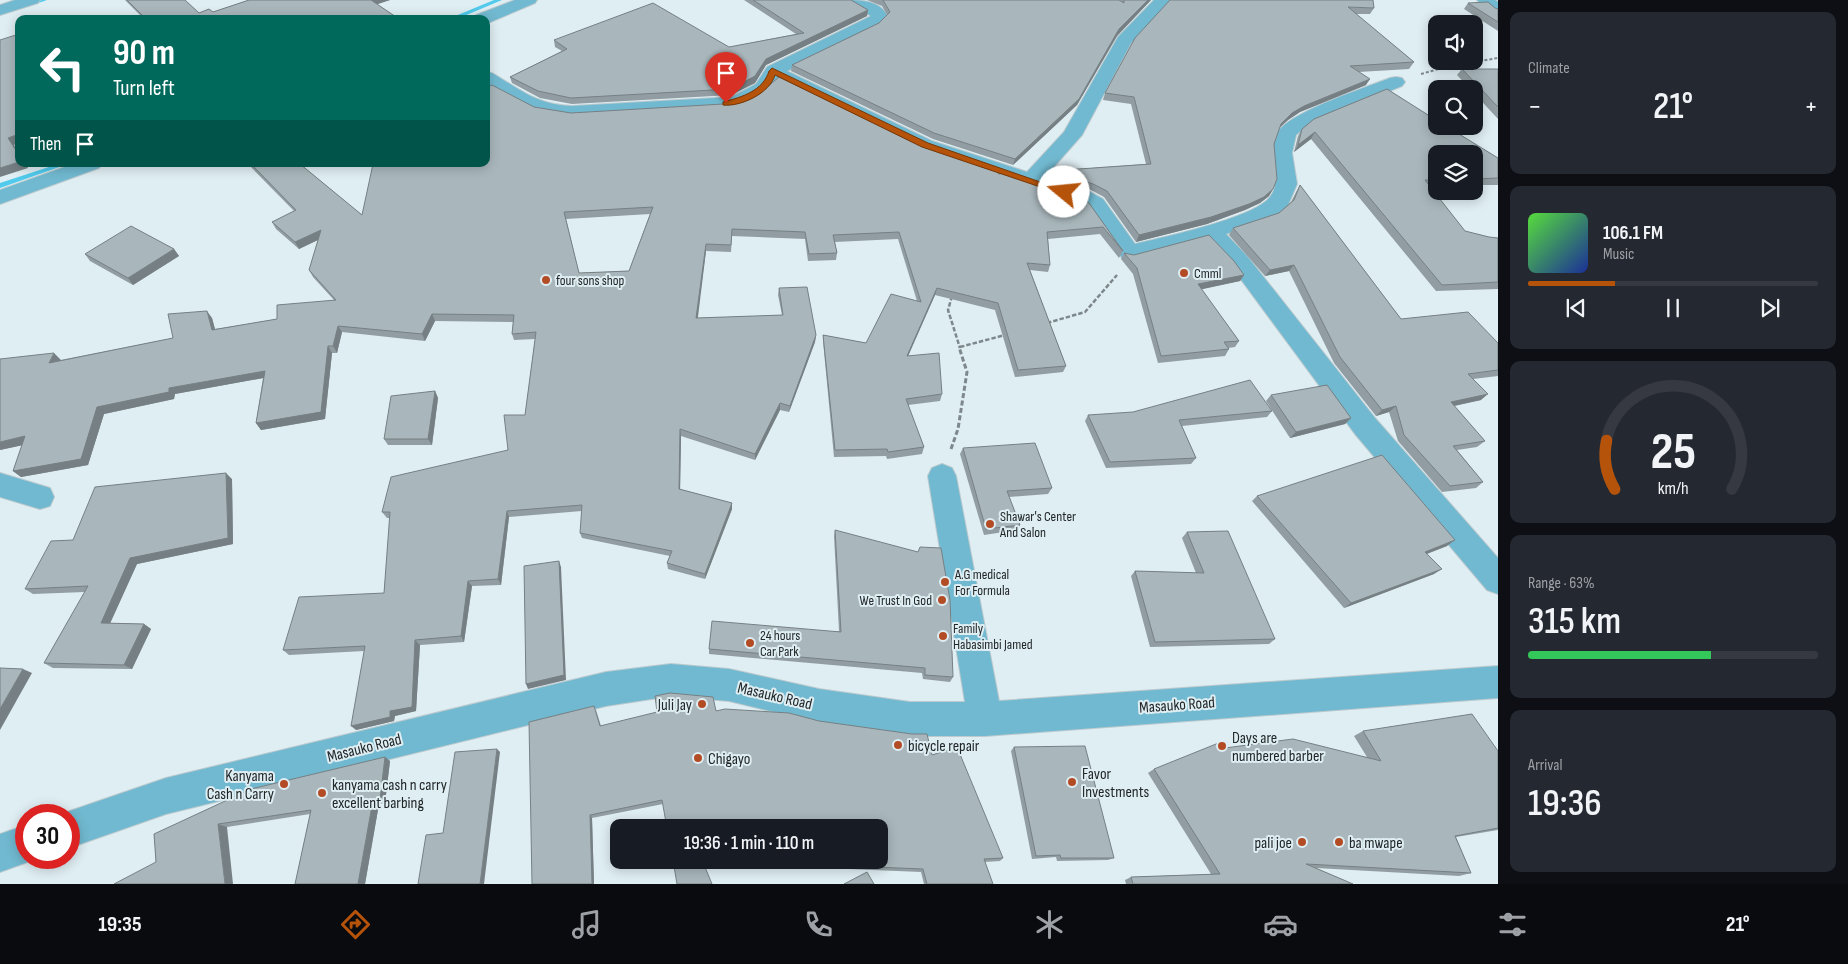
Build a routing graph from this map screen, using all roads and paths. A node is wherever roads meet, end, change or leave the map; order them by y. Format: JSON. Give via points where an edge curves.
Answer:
{"nodes":[{"id":1,"x":32,"y":0,"type":"edge"},
{"id":2,"x":529,"y":0,"type":"edge"},
{"id":3,"x":855,"y":0,"type":"edge"},
{"id":4,"x":1163,"y":0,"type":"edge"},
{"id":5,"x":1485,"y":0,"type":"edge"},
{"id":6,"x":0,"y":10,"type":"edge"},
{"id":7,"x":1498,"y":10,"type":"edge"},
{"id":8,"x":490,"y":16,"type":"edge"},
{"id":9,"x":1498,"y":58,"type":"edge"},
{"id":10,"x":772,"y":71,"type":"junction"},
{"id":11,"x":490,"y":79,"type":"edge"},
{"id":12,"x":1396,"y":82,"type":"joint"},
{"id":13,"x":84,"y":167,"type":"edge"},
{"id":14,"x":1030,"y":182,"type":"junction"},
{"id":15,"x":0,"y":197,"type":"edge"},
{"id":16,"x":1211,"y":232,"type":"junction"},
{"id":17,"x":1130,"y":253,"type":"junction"},
{"id":18,"x":953,"y":291,"type":"edge"},
{"id":19,"x":1038,"y":326,"type":"edge"},
{"id":20,"x":1011,"y":333,"type":"edge"},
{"id":21,"x":960,"y":347,"type":"junction"},
{"id":22,"x":942,"y":476,"type":"joint"},
{"id":23,"x":0,"y":485,"type":"edge"},
{"id":24,"x":40,"y":497,"type":"dead end"},
{"id":25,"x":1498,"y":580,"type":"edge"},
{"id":26,"x":1498,"y":682,"type":"edge"},
{"id":27,"x":985,"y":718,"type":"junction"},
{"id":28,"x":80,"y":825,"type":"edge"},
{"id":29,"x":15,"y":848,"type":"edge"},
{"id":30,"x":0,"y":853,"type":"edge"}],
"edges":[{"from":1,"to":6,"type":"street"},
{"from":2,"to":8,"type":"street"},
{"from":3,"to":10,"type":"street","via":[[880,17]]},
{"from":4,"to":14,"type":"street","via":[[1124,41],[1079,125]]},
{"from":5,"to":7,"type":"street"},
{"from":9,"to":12,"type":"path","via":[[1449,66]]},
{"from":10,"to":11,"type":"street","via":[[763,88],[737,102],[572,112],[551,111],[530,104]]},
{"from":10,"to":14,"type":"street","via":[[925,145]]},
{"from":12,"to":16,"type":"street","via":[[1302,120],[1287,133],[1282,153],[1287,184],[1280,200],[1266,213]]},
{"from":13,"to":15,"type":"street"},
{"from":14,"to":17,"type":"street","via":[[1095,204]]},
{"from":16,"to":17,"type":"street"},
{"from":16,"to":25,"type":"street","via":[[1238,261],[1365,426]]},
{"from":17,"to":19,"type":"path","via":[[1085,312]]},
{"from":18,"to":21,"type":"path","via":[[948,310]]},
{"from":20,"to":21,"type":"path"},
{"from":21,"to":22,"type":"path","via":[[967,372],[958,429]]},
{"from":22,"to":27,"type":"street"},
{"from":23,"to":24,"type":"street"},
{"from":26,"to":27,"type":"street","name":"Masauko Road"},
{"from":27,"to":28,"type":"street","name":"Masauko Road","via":[[910,718],[819,706],[729,684],[671,680],[606,689],[370,745],[166,796]]},
{"from":29,"to":30,"type":"street"}]}
